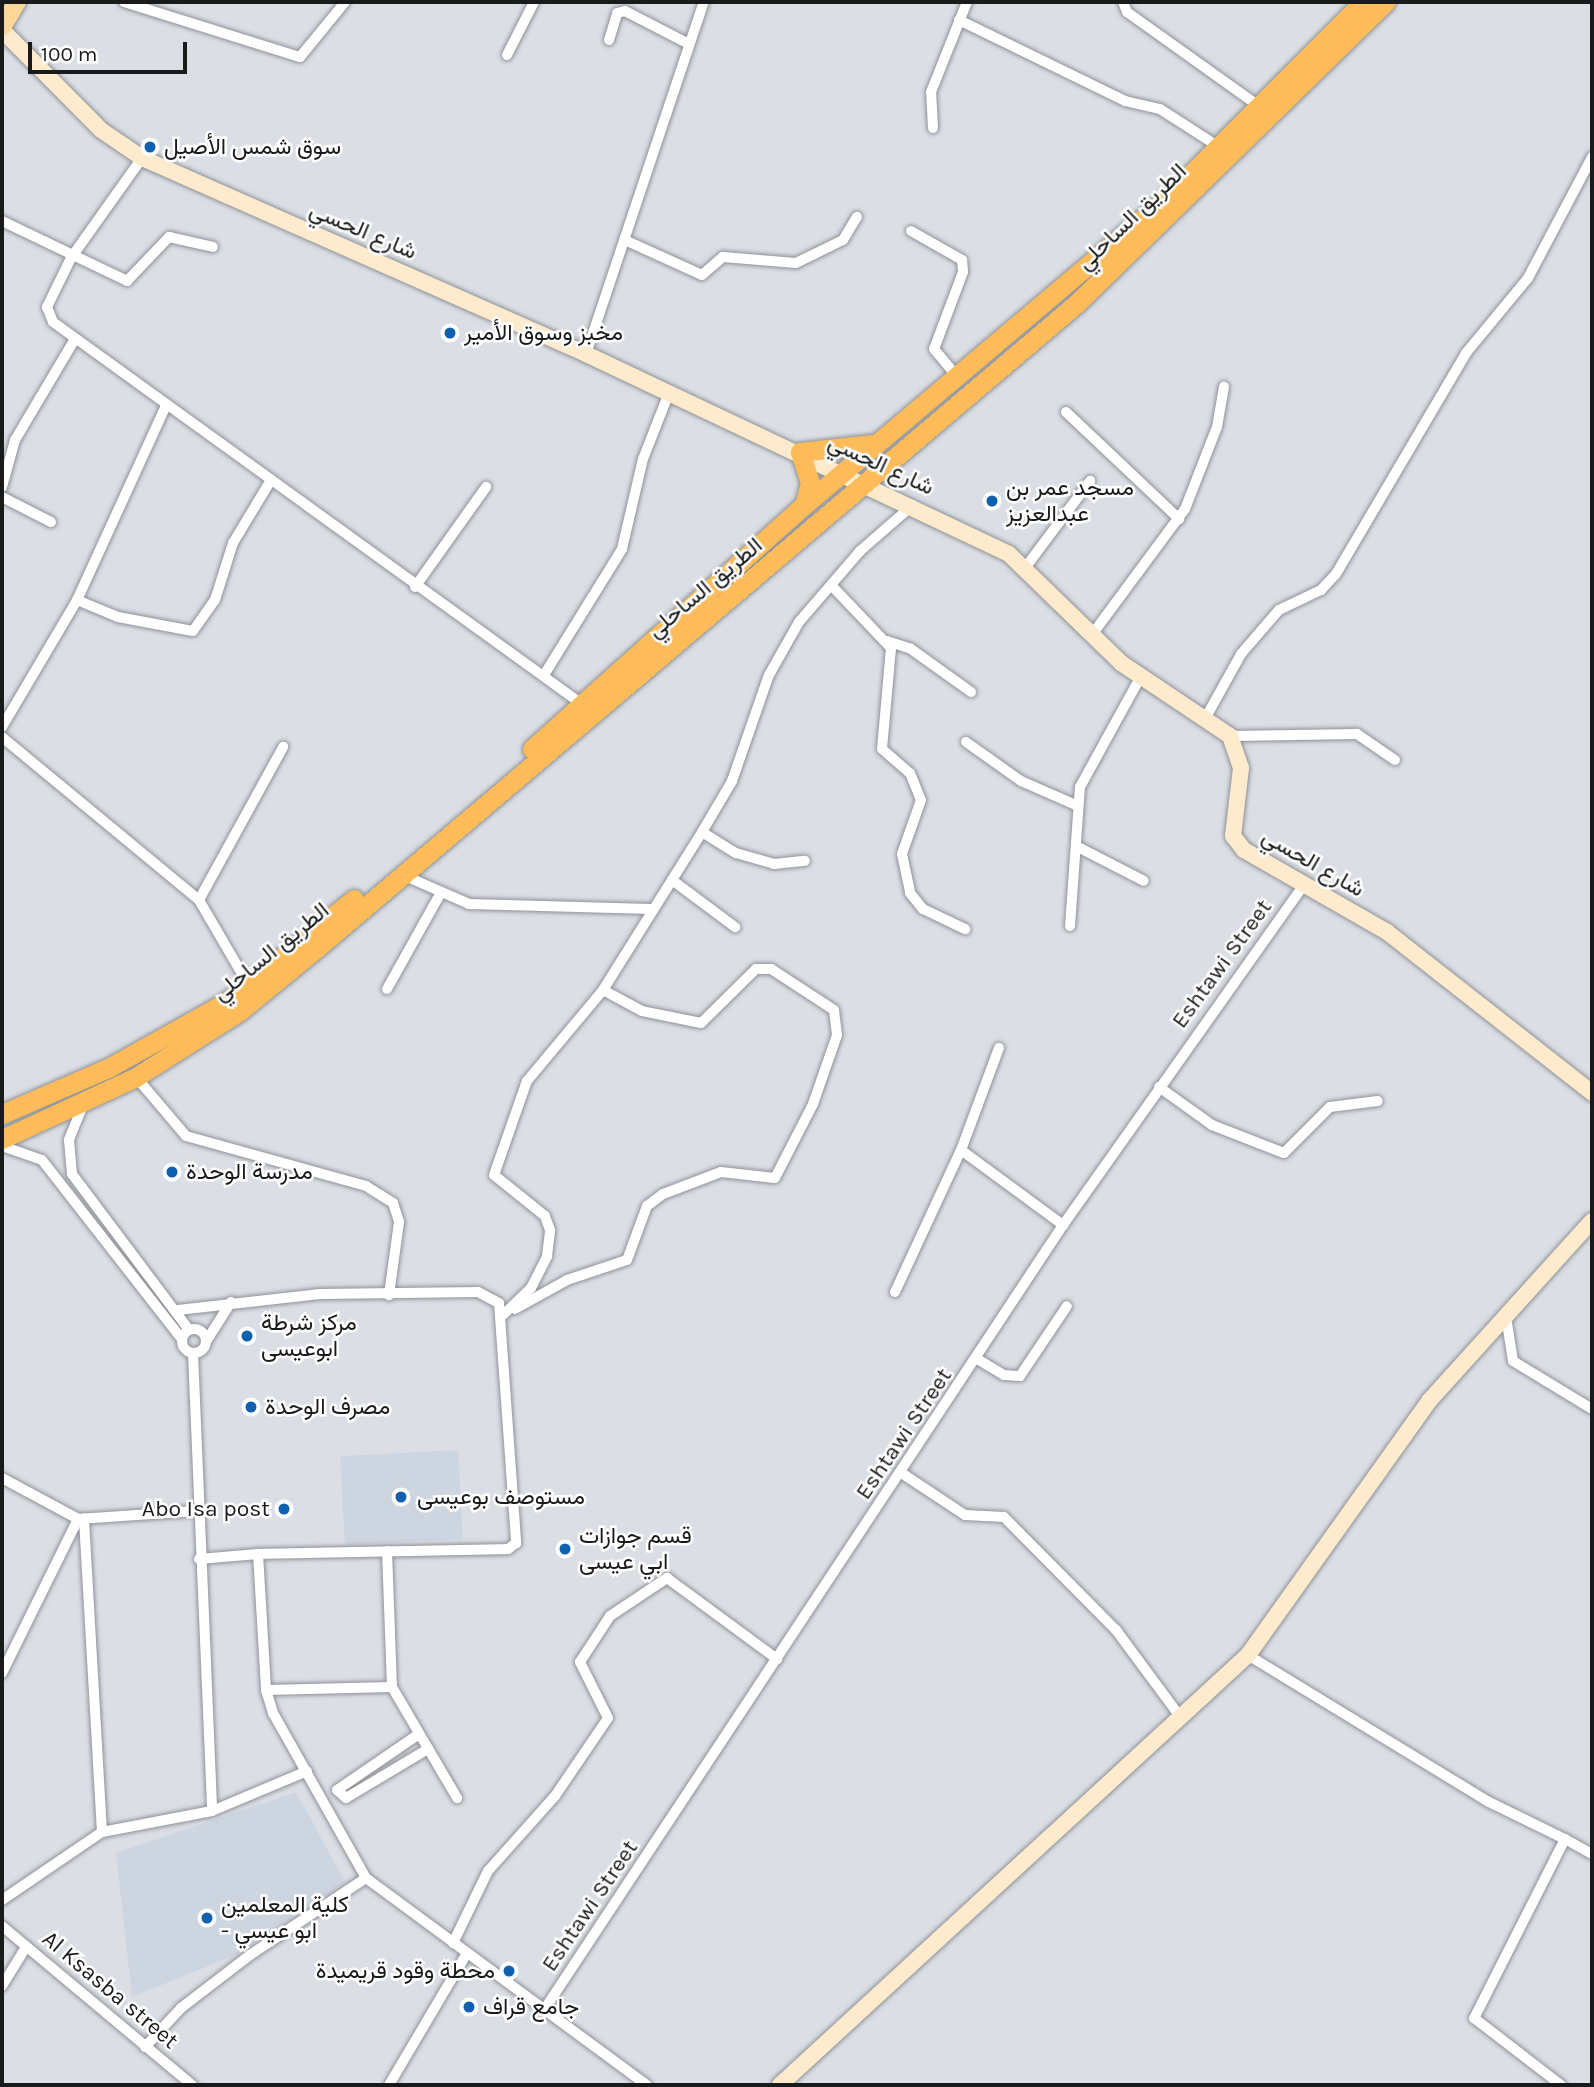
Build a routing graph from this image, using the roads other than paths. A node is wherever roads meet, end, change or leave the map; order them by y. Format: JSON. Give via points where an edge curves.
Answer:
{"nodes":[{"id":1,"x":17,"y":2,"type":"edge"},
{"id":2,"x":124,"y":2,"type":"edge"},
{"id":3,"x":345,"y":2,"type":"edge"},
{"id":4,"x":534,"y":2,"type":"edge"},
{"id":5,"x":704,"y":2,"type":"edge"},
{"id":6,"x":967,"y":2,"type":"edge"},
{"id":7,"x":1123,"y":2,"type":"edge"},
{"id":8,"x":1363,"y":2,"type":"edge"},
{"id":9,"x":1386,"y":2,"type":"edge"},
{"id":10,"x":959,"y":20,"type":"junction"},
{"id":11,"x":2,"y":29,"type":"edge"},
{"id":12,"x":609,"y":40,"type":"dead end"},
{"id":13,"x":689,"y":44,"type":"junction"},
{"id":14,"x":506,"y":55,"type":"dead end"},
{"id":15,"x":1259,"y":106,"type":"junction"},
{"id":16,"x":933,"y":128,"type":"dead end"},
{"id":17,"x":1219,"y":147,"type":"junction"},
{"id":18,"x":1592,"y":157,"type":"edge"},
{"id":19,"x":142,"y":158,"type":"junction"},
{"id":20,"x":857,"y":217,"type":"dead end"},
{"id":21,"x":2,"y":221,"type":"edge"},
{"id":22,"x":911,"y":231,"type":"dead end"},
{"id":23,"x":627,"y":242,"type":"junction"},
{"id":24,"x":213,"y":247,"type":"dead end"},
{"id":25,"x":71,"y":258,"type":"junction"},
{"id":26,"x":75,"y":340,"type":"junction"},
{"id":27,"x":586,"y":354,"type":"junction"},
{"id":28,"x":959,"y":379,"type":"junction"},
{"id":29,"x":1224,"y":387,"type":"dead end"},
{"id":30,"x":669,"y":393,"type":"junction"},
{"id":31,"x":166,"y":406,"type":"junction"},
{"id":32,"x":1066,"y":412,"type":"dead end"},
{"id":33,"x":881,"y":440,"type":"junction"},
{"id":34,"x":800,"y":452,"type":"junction"},
{"id":35,"x":843,"y":473,"type":"junction"},
{"id":36,"x":271,"y":481,"type":"junction"},
{"id":37,"x":1090,"y":481,"type":"dead end"},
{"id":38,"x":867,"y":484,"type":"junction"},
{"id":39,"x":2,"y":487,"type":"edge"},
{"id":40,"x":486,"y":487,"type":"dead end"},
{"id":41,"x":2,"y":497,"type":"edge"},
{"id":42,"x":804,"y":505,"type":"junction"},
{"id":43,"x":914,"y":505,"type":"junction"},
{"id":44,"x":1179,"y":519,"type":"junction"},
{"id":45,"x":51,"y":522,"type":"dead end"},
{"id":46,"x":1025,"y":568,"type":"junction"},
{"id":47,"x":831,"y":585,"type":"junction"},
{"id":48,"x":415,"y":587,"type":"junction"},
{"id":49,"x":77,"y":600,"type":"junction"},
{"id":50,"x":1091,"y":636,"type":"junction"},
{"id":51,"x":887,"y":641,"type":"junction"},
{"id":52,"x":544,"y":675,"type":"junction"},
{"id":53,"x":1140,"y":678,"type":"junction"},
{"id":54,"x":971,"y":692,"type":"dead end"},
{"id":55,"x":583,"y":705,"type":"junction"},
{"id":56,"x":1206,"y":717,"type":"junction"},
{"id":57,"x":2,"y":727,"type":"edge"},
{"id":58,"x":1230,"y":736,"type":"junction"},
{"id":59,"x":2,"y":737,"type":"edge"},
{"id":60,"x":966,"y":742,"type":"dead end"},
{"id":61,"x":283,"y":747,"type":"dead end"},
{"id":62,"x":1395,"y":760,"type":"dead end"},
{"id":63,"x":1078,"y":806,"type":"junction"},
{"id":64,"x":702,"y":832,"type":"junction"},
{"id":65,"x":1076,"y":846,"type":"junction"},
{"id":66,"x":805,"y":861,"type":"dead end"},
{"id":67,"x":403,"y":875,"type":"junction"},
{"id":68,"x":672,"y":880,"type":"junction"},
{"id":69,"x":1144,"y":881,"type":"dead end"},
{"id":70,"x":1304,"y":885,"type":"junction"},
{"id":71,"x":440,"y":894,"type":"junction"},
{"id":72,"x":199,"y":900,"type":"junction"},
{"id":73,"x":651,"y":909,"type":"junction"},
{"id":74,"x":1070,"y":926,"type":"dead end"},
{"id":75,"x":735,"y":927,"type":"dead end"},
{"id":76,"x":965,"y":929,"type":"dead end"},
{"id":77,"x":249,"y":986,"type":"junction"},
{"id":78,"x":387,"y":989,"type":"dead end"},
{"id":79,"x":603,"y":990,"type":"junction"},
{"id":80,"x":999,"y":1048,"type":"dead end"},
{"id":81,"x":136,"y":1077,"type":"junction"},
{"id":82,"x":1159,"y":1087,"type":"junction"},
{"id":83,"x":1592,"y":1093,"type":"edge"},
{"id":84,"x":1378,"y":1101,"type":"dead end"},
{"id":85,"x":83,"y":1105,"type":"junction"},
{"id":86,"x":2,"y":1114,"type":"edge"},
{"id":87,"x":2,"y":1139,"type":"edge"},
{"id":88,"x":2,"y":1146,"type":"edge"},
{"id":89,"x":961,"y":1150,"type":"junction"},
{"id":90,"x":1592,"y":1221,"type":"edge"},
{"id":91,"x":1063,"y":1225,"type":"junction"},
{"id":92,"x":895,"y":1292,"type":"dead end"},
{"id":93,"x":389,"y":1295,"type":"junction"},
{"id":94,"x":231,"y":1302,"type":"junction"},
{"id":95,"x":1067,"y":1306,"type":"dead end"},
{"id":96,"x":203,"y":1307,"type":"junction"},
{"id":97,"x":178,"y":1310,"type":"junction"},
{"id":98,"x":503,"y":1315,"type":"junction"},
{"id":99,"x":1507,"y":1322,"type":"junction"},
{"id":100,"x":189,"y":1332,"type":"junction"},
{"id":101,"x":207,"y":1340,"type":"junction"},
{"id":102,"x":193,"y":1353,"type":"junction"},
{"id":103,"x":979,"y":1360,"type":"junction"},
{"id":104,"x":1592,"y":1409,"type":"edge"},
{"id":105,"x":903,"y":1475,"type":"junction"},
{"id":106,"x":2,"y":1478,"type":"edge"},
{"id":107,"x":196,"y":1511,"type":"junction"},
{"id":108,"x":81,"y":1519,"type":"junction"},
{"id":109,"x":387,"y":1551,"type":"junction"},
{"id":110,"x":258,"y":1554,"type":"junction"},
{"id":111,"x":199,"y":1559,"type":"junction"},
{"id":112,"x":1248,"y":1655,"type":"junction"},
{"id":113,"x":777,"y":1659,"type":"junction"},
{"id":114,"x":2,"y":1673,"type":"edge"},
{"id":115,"x":392,"y":1687,"type":"junction"},
{"id":116,"x":266,"y":1690,"type":"junction"},
{"id":117,"x":1181,"y":1718,"type":"junction"},
{"id":118,"x":419,"y":1734,"type":"junction"},
{"id":119,"x":428,"y":1749,"type":"junction"},
{"id":120,"x":307,"y":1771,"type":"junction"},
{"id":121,"x":457,"y":1798,"type":"dead end"},
{"id":122,"x":212,"y":1811,"type":"junction"},
{"id":123,"x":102,"y":1832,"type":"junction"},
{"id":124,"x":1564,"y":1839,"type":"junction"},
{"id":125,"x":1592,"y":1854,"type":"edge"},
{"id":126,"x":366,"y":1878,"type":"junction"},
{"id":127,"x":2,"y":1900,"type":"edge"},
{"id":128,"x":2,"y":1926,"type":"edge"},
{"id":129,"x":453,"y":1943,"type":"junction"},
{"id":130,"x":26,"y":1947,"type":"junction"},
{"id":131,"x":467,"y":1953,"type":"junction"},
{"id":132,"x":2,"y":1986,"type":"edge"},
{"id":133,"x":544,"y":2010,"type":"junction"},
{"id":134,"x":145,"y":2047,"type":"junction"},
{"id":135,"x":192,"y":2085,"type":"edge"},
{"id":136,"x":389,"y":2085,"type":"edge"},
{"id":137,"x":647,"y":2085,"type":"edge"},
{"id":138,"x":780,"y":2085,"type":"edge"},
{"id":139,"x":1561,"y":2085,"type":"edge"}],
"edges":[{"from":1,"to":11,"type":"main road"},
{"from":2,"to":3,"type":"street","via":[[300,57]]},
{"from":4,"to":14,"type":"street"},
{"from":5,"to":13,"type":"street"},
{"from":6,"to":10,"type":"street"},
{"from":7,"to":15,"type":"street","via":[[1127,12]]},
{"from":8,"to":15,"type":"highway","name":"الطريق الساحلي"},
{"from":9,"to":38,"type":"highway","name":"الطريق الساحلي","via":[[1124,260]]},
{"from":10,"to":16,"type":"street","via":[[931,92]]},
{"from":10,"to":17,"type":"street","via":[[1125,101],[1160,109]]},
{"from":11,"to":19,"type":"street","name":"شارع الحسي","via":[[101,130]]},
{"from":12,"to":13,"type":"street","via":[[617,13],[625,11]]},
{"from":13,"to":23,"type":"street"},
{"from":15,"to":17,"type":"highway","name":"الطريق الساحلي"},
{"from":17,"to":28,"type":"highway","name":"الطريق الساحلي"},
{"from":18,"to":56,"type":"street","via":[[1528,278],[1466,353],[1336,574],[1321,590],[1279,610],[1241,654]]},
{"from":19,"to":25,"type":"street"},
{"from":19,"to":27,"type":"street","name":"شارع الحسي"},
{"from":20,"to":23,"type":"street","via":[[843,240],[796,263],[723,257],[702,275]]},
{"from":21,"to":25,"type":"street"},
{"from":22,"to":28,"type":"street","via":[[961,260],[963,272],[934,349]]},
{"from":23,"to":27,"type":"street"},
{"from":24,"to":25,"type":"street","via":[[169,237],[127,281]]},
{"from":25,"to":26,"type":"street","via":[[47,311]]},
{"from":26,"to":31,"type":"street"},
{"from":26,"to":39,"type":"street","via":[[15,440]]},
{"from":27,"to":30,"type":"street","name":"شارع الحسي"},
{"from":28,"to":33,"type":"highway","name":"الطريق الساحلي"},
{"from":29,"to":44,"type":"street","via":[[1217,426]]},
{"from":30,"to":34,"type":"street","name":"شارع الحسي"},
{"from":30,"to":52,"type":"street","via":[[643,459],[622,549]]},
{"from":31,"to":36,"type":"street"},
{"from":31,"to":49,"type":"street"},
{"from":32,"to":44,"type":"street"},
{"from":33,"to":34,"type":"highway","via":[[842,452]]},
{"from":33,"to":35,"type":"highway","name":"الطريق الساحلي"},
{"from":34,"to":35,"type":"street","name":"شارع الحسي"},
{"from":34,"to":42,"type":"highway","via":[[810,483]]},
{"from":35,"to":38,"type":"street","name":"شارع الحسي"},
{"from":35,"to":42,"type":"highway","name":"الطريق الساحلي"},
{"from":36,"to":48,"type":"street"},
{"from":36,"to":49,"type":"street","via":[[233,543],[215,600],[193,631],[118,617]]},
{"from":37,"to":46,"type":"street"},
{"from":38,"to":43,"type":"street","name":"شارع الحسي"},
{"from":38,"to":67,"type":"highway","name":"الطريق الساحلي"},
{"from":40,"to":48,"type":"street"},
{"from":41,"to":45,"type":"street"},
{"from":42,"to":55,"type":"highway","name":"الطريق الساحلي"},
{"from":43,"to":46,"type":"street","name":"شارع الحسي","via":[[996,545]]},
{"from":43,"to":47,"type":"street","via":[[886,525]]},
{"from":44,"to":50,"type":"street"},
{"from":46,"to":50,"type":"street","name":"شارع الحسي"},
{"from":47,"to":51,"type":"street"},
{"from":47,"to":64,"type":"street","via":[[799,622],[769,675],[748,745]]},
{"from":48,"to":52,"type":"street"},
{"from":49,"to":57,"type":"street"},
{"from":50,"to":53,"type":"street","name":"شارع الحسي"},
{"from":51,"to":54,"type":"street","via":[[911,649]]},
{"from":51,"to":76,"type":"street","via":[[892,661],[882,749],[910,773],[921,800],[902,854],[910,893],[923,909]]},
{"from":52,"to":55,"type":"street"},
{"from":53,"to":56,"type":"street","name":"شارع الحسي"},
{"from":53,"to":63,"type":"street","via":[[1095,756]]},
{"from":55,"to":77,"type":"highway","name":"الطريق الساحلي"},
{"from":56,"to":58,"type":"street","name":"شارع الحسي"},
{"from":58,"to":62,"type":"street","via":[[1357,734]]},
{"from":58,"to":70,"type":"street","name":"شارع الحسي","via":[[1241,768],[1233,836],[1255,859]]},
{"from":59,"to":72,"type":"street"},
{"from":60,"to":63,"type":"street","via":[[1021,781]]},
{"from":61,"to":72,"type":"street"},
{"from":63,"to":65,"type":"street"},
{"from":64,"to":66,"type":"street","via":[[736,853],[774,864]]},
{"from":64,"to":68,"type":"street"},
{"from":65,"to":69,"type":"street"},
{"from":65,"to":74,"type":"street"},
{"from":67,"to":71,"type":"street"},
{"from":67,"to":81,"type":"highway","name":"الطريق الساحلي","via":[[240,1011]]},
{"from":68,"to":73,"type":"street"},
{"from":68,"to":75,"type":"street"},
{"from":70,"to":82,"type":"street","name":"Eshtawi Street"},
{"from":70,"to":83,"type":"street","name":"شارع الحسي","via":[[1445,973]]},
{"from":71,"to":73,"type":"street","via":[[468,904]]},
{"from":71,"to":78,"type":"street"},
{"from":72,"to":77,"type":"street"},
{"from":73,"to":79,"type":"street"},
{"from":77,"to":86,"type":"highway","name":"الطريق الساحلي","via":[[110,1067]]},
{"from":79,"to":98,"type":"street","via":[[527,1081],[496,1159],[494,1175],[545,1216],[550,1230],[547,1256],[531,1288]]},
{"from":79,"to":98,"type":"street","via":[[642,1011],[701,1023],[756,969],[771,968],[834,1010],[836,1035],[813,1104],[775,1178],[721,1172],[663,1194],[647,1206],[626,1260],[567,1280]]},
{"from":80,"to":89,"type":"street"},
{"from":81,"to":85,"type":"highway","name":"الطريق الساحلي"},
{"from":81,"to":93,"type":"street","via":[[186,1136],[355,1182],[393,1203],[398,1222]]},
{"from":82,"to":84,"type":"street","via":[[1212,1125],[1284,1153],[1330,1107]]},
{"from":82,"to":91,"type":"street","name":"Eshtawi Street"},
{"from":85,"to":87,"type":"highway","name":"الطريق الساحلي"},
{"from":85,"to":97,"type":"street","via":[[69,1140],[72,1174]]},
{"from":88,"to":100,"type":"street","via":[[41,1160]]},
{"from":89,"to":91,"type":"street"},
{"from":89,"to":92,"type":"street"},
{"from":90,"to":99,"type":"street"},
{"from":91,"to":103,"type":"street","name":"Eshtawi Street"},
{"from":93,"to":94,"type":"street"},
{"from":93,"to":98,"type":"street","via":[[478,1292],[493,1296]]},
{"from":94,"to":96,"type":"street"},
{"from":94,"to":101,"type":"street"},
{"from":95,"to":103,"type":"street","via":[[1020,1376],[1004,1376]]},
{"from":96,"to":97,"type":"street"},
{"from":96,"to":100,"type":"street"},
{"from":97,"to":100,"type":"street"},
{"from":98,"to":109,"type":"street","via":[[516,1543],[508,1549]]},
{"from":99,"to":104,"type":"street","via":[[1513,1361]]},
{"from":99,"to":112,"type":"street","via":[[1430,1400]]},
{"from":100,"to":101,"type":"street"},
{"from":100,"to":102,"type":"street"},
{"from":101,"to":102,"type":"street"},
{"from":102,"to":107,"type":"street"},
{"from":103,"to":105,"type":"street","name":"Eshtawi Street"},
{"from":105,"to":113,"type":"street","name":"Eshtawi Street"},
{"from":105,"to":117,"type":"street","via":[[965,1515],[1004,1517],[1116,1630]]},
{"from":106,"to":108,"type":"street"},
{"from":107,"to":108,"type":"street"},
{"from":107,"to":111,"type":"street"},
{"from":108,"to":114,"type":"street"},
{"from":108,"to":123,"type":"street"},
{"from":109,"to":110,"type":"street"},
{"from":109,"to":115,"type":"street"},
{"from":110,"to":111,"type":"street"},
{"from":110,"to":116,"type":"street"},
{"from":111,"to":122,"type":"street"},
{"from":112,"to":117,"type":"street"},
{"from":112,"to":124,"type":"street","via":[[1479,1796]]},
{"from":113,"to":129,"type":"street","via":[[667,1578],[610,1616],[580,1662],[607,1707],[604,1726],[555,1796],[488,1871]]},
{"from":113,"to":133,"type":"street","name":"Eshtawi Street"},
{"from":115,"to":116,"type":"street"},
{"from":115,"to":118,"type":"street"},
{"from":116,"to":120,"type":"street"},
{"from":117,"to":138,"type":"street"},
{"from":118,"to":119,"type":"street"},
{"from":118,"to":119,"type":"street","via":[[337,1790],[346,1798]]},
{"from":119,"to":121,"type":"street"},
{"from":120,"to":122,"type":"street"},
{"from":120,"to":126,"type":"street"},
{"from":122,"to":123,"type":"street"},
{"from":123,"to":127,"type":"street"},
{"from":124,"to":125,"type":"street"},
{"from":124,"to":139,"type":"street","via":[[1474,2018]]},
{"from":126,"to":129,"type":"street"},
{"from":126,"to":134,"type":"street","via":[[250,1955],[181,2008]]},
{"from":128,"to":130,"type":"street","name":"Al Ksasba street"},
{"from":129,"to":131,"type":"street"},
{"from":130,"to":132,"type":"street"},
{"from":130,"to":134,"type":"street","name":"Al Ksasba street"},
{"from":131,"to":133,"type":"street"},
{"from":131,"to":136,"type":"street"},
{"from":133,"to":137,"type":"street"},
{"from":134,"to":135,"type":"street","name":"Al Ksasba street"}]}
